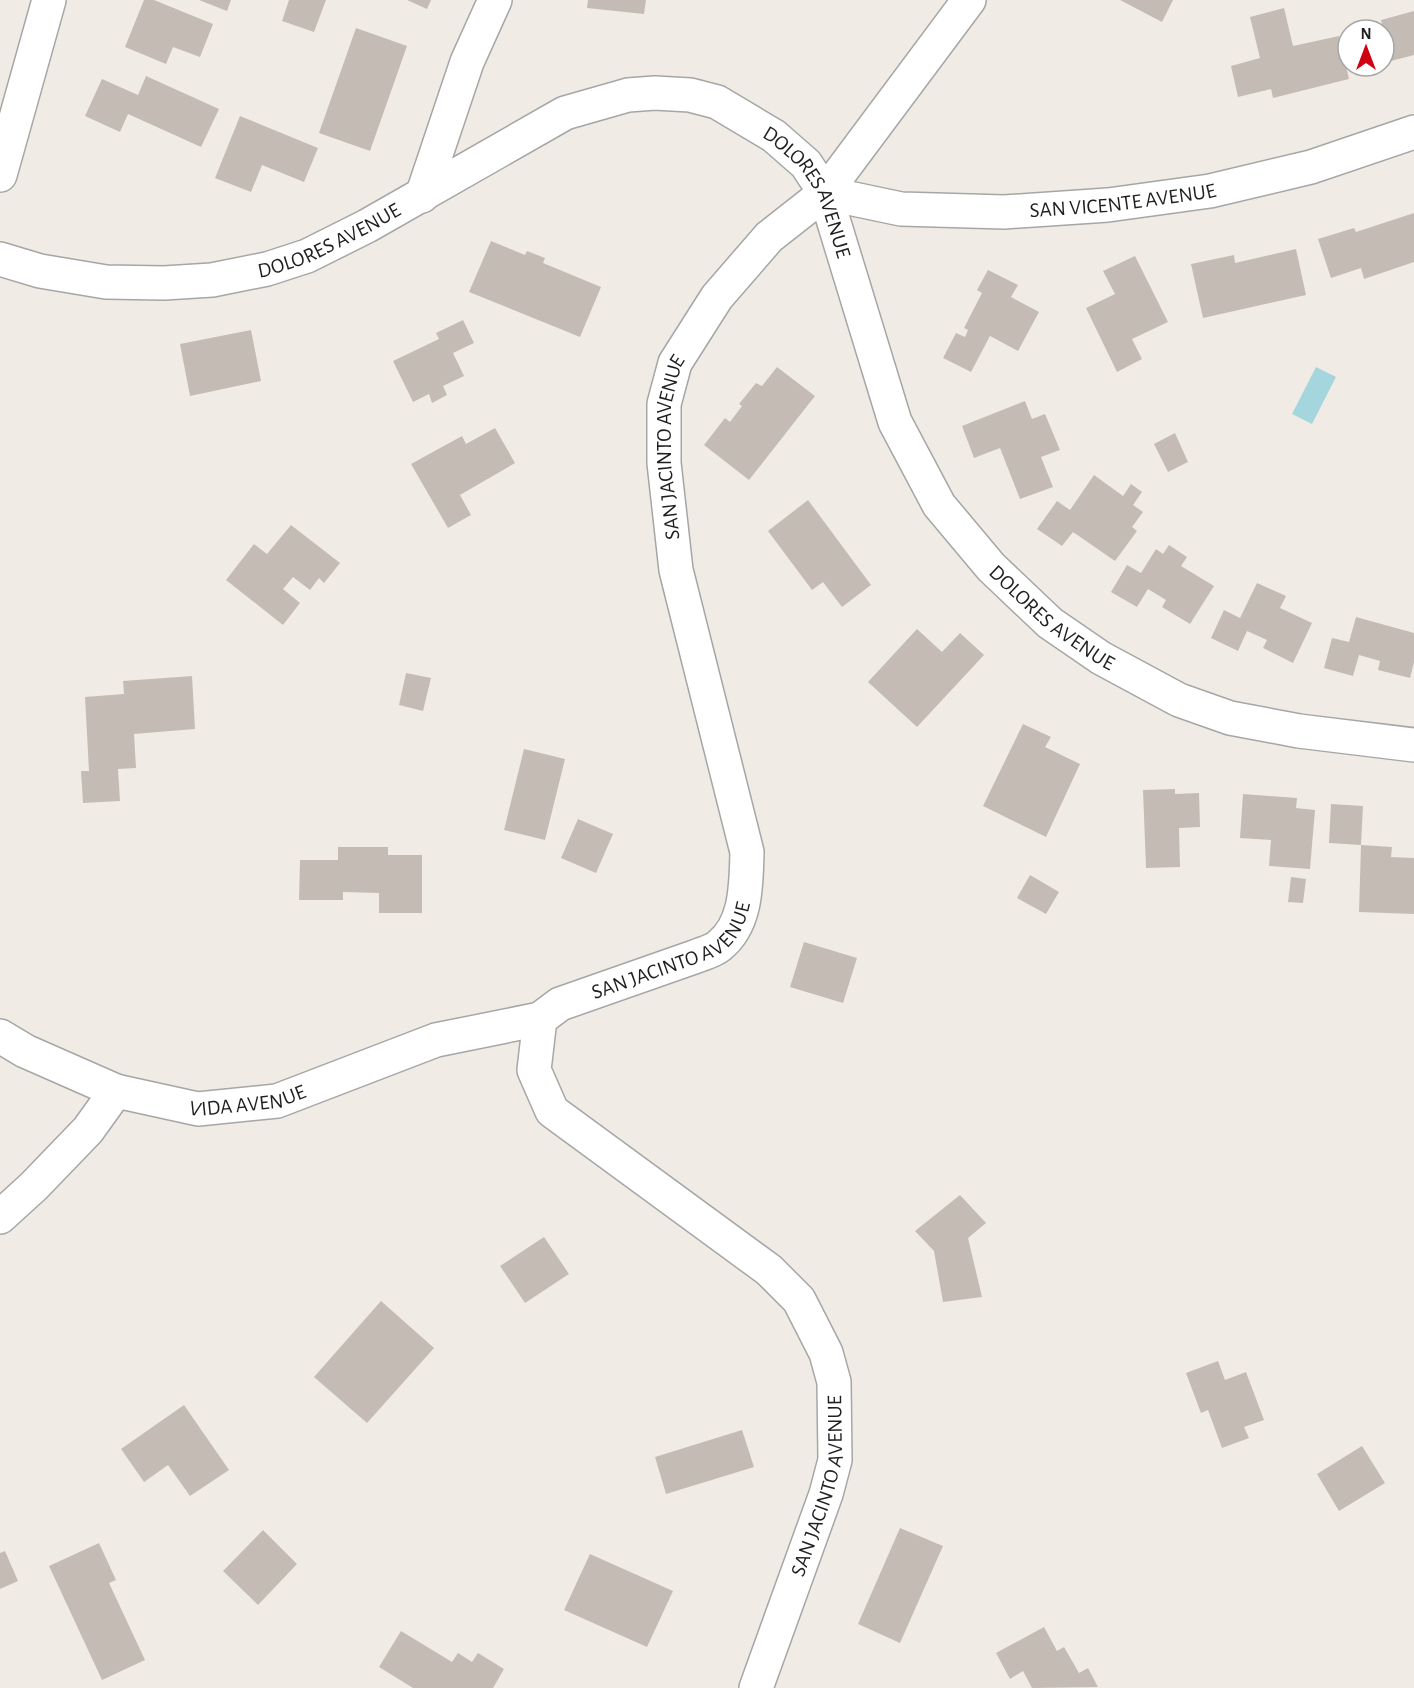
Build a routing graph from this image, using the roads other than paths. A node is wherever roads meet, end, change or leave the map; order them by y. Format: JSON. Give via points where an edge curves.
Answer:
{"nodes":[{"id":1,"x":49,"y":0,"type":"edge"},
{"id":2,"x":495,"y":0,"type":"edge"},
{"id":3,"x":969,"y":0,"type":"edge"},
{"id":4,"x":1414,"y":132,"type":"edge"},
{"id":5,"x":0,"y":175,"type":"edge"},
{"id":6,"x":825,"y":193,"type":"junction"},
{"id":7,"x":423,"y":196,"type":"junction"},
{"id":8,"x":0,"y":260,"type":"edge"},
{"id":9,"x":1414,"y":745,"type":"edge"},
{"id":10,"x":540,"y":1018,"type":"junction"},
{"id":11,"x":0,"y":1036,"type":"edge"},
{"id":12,"x":116,"y":1091,"type":"junction"},
{"id":13,"x":0,"y":1216,"type":"edge"},
{"id":14,"x":756,"y":1688,"type":"edge"}],
"edges":[{"from":1,"to":5,"type":"street"},
{"from":2,"to":7,"type":"street","via":[[467,62]]},
{"from":3,"to":6,"type":"street","name":"SAN JACINTO AVENUE"},
{"from":4,"to":6,"type":"street","name":"SAN VICENTE AVENUE","via":[[1311,167],[1210,190],[1108,205],[1004,212],[901,209]]},
{"from":6,"to":7,"type":"street","name":"DOLORES AVENUE","via":[[806,164],[774,136],[741,116],[717,102],[690,95],[655,93],[628,95],[565,112]]},
{"from":6,"to":9,"type":"street","name":"DOLORES AVENUE","via":[[895,422],[939,505],[991,567],[1050,623],[1101,658],[1179,700],[1230,718]]},
{"from":6,"to":10,"type":"street","name":"SAN JACINTO AVENUE","via":[[770,237],[717,297],[675,363],[664,404],[664,463],[676,570],[747,852],[745,896],[736,925],[719,946],[560,1004]]},
{"from":7,"to":8,"type":"street","name":"DOLORES AVENUE","via":[[307,256],[212,280],[106,282]]},
{"from":10,"to":12,"type":"street","name":"VIDA AVENUE","via":[[435,1040],[277,1101],[198,1109]]},
{"from":10,"to":14,"type":"street","name":"SAN JACINTO AVENUE","via":[[534,1070],[552,1111],[769,1270],[799,1300],[826,1353],[834,1382],[835,1460]]},
{"from":11,"to":12,"type":"street","name":"VIDA AVENUE"},
{"from":12,"to":13,"type":"street","via":[[88,1130]]}]}
